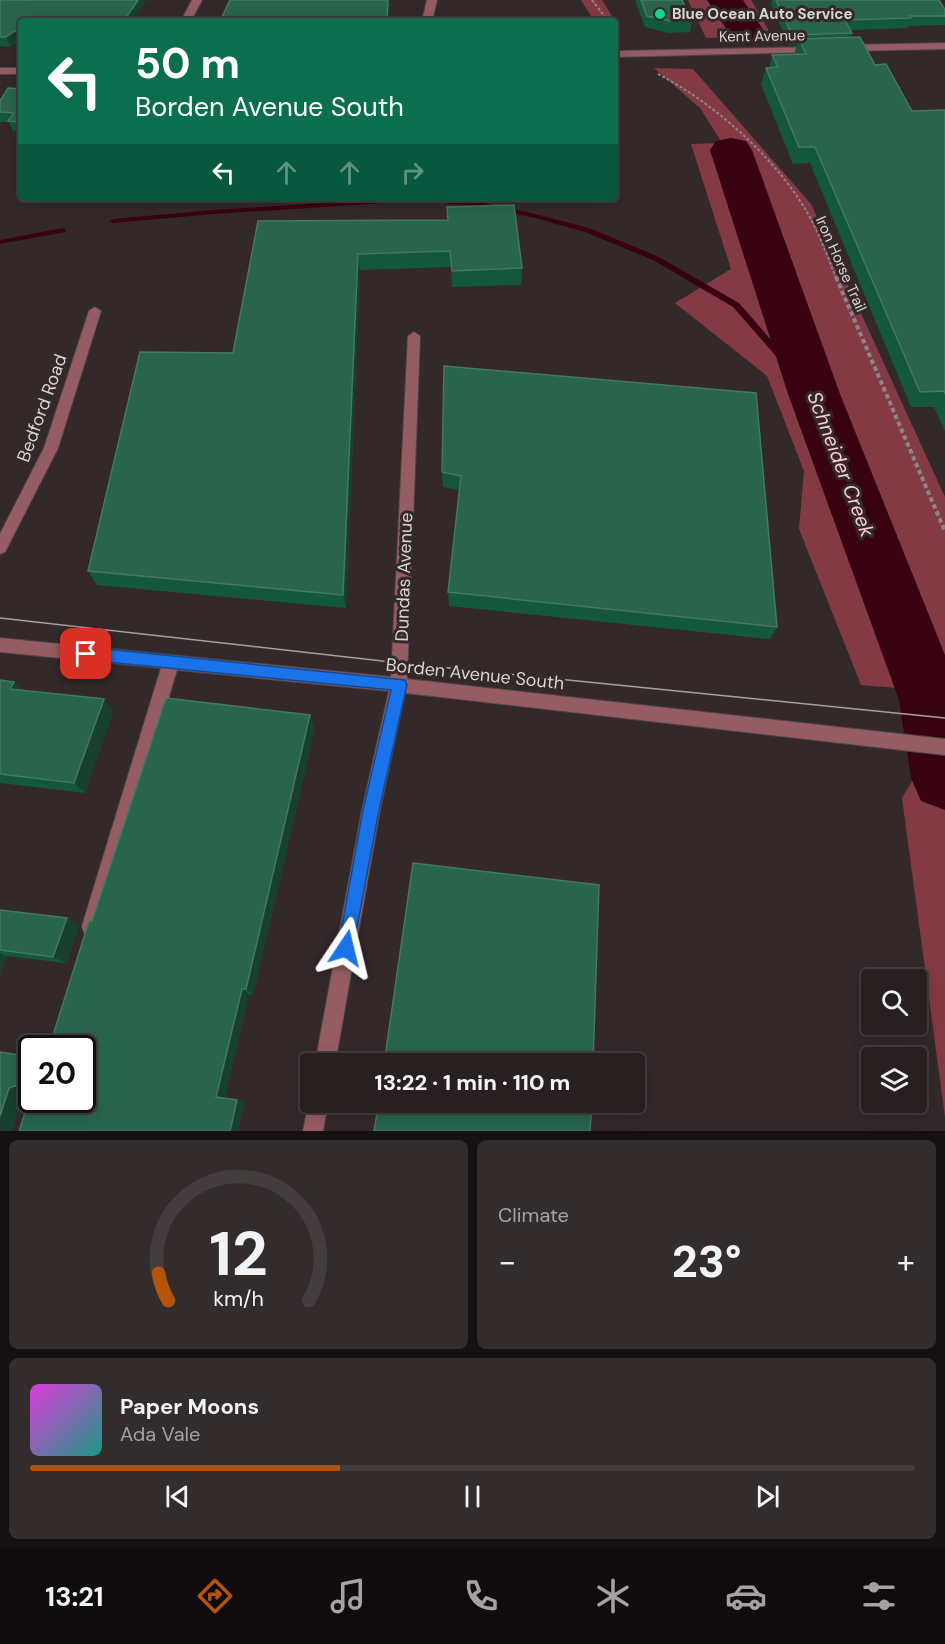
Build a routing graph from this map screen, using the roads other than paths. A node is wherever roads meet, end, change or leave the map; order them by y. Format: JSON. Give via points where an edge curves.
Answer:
{"nodes":[{"id":1,"x":197,"y":0,"type":"edge"},
{"id":2,"x":432,"y":0,"type":"edge"},
{"id":3,"x":188,"y":18,"type":"edge"},
{"id":4,"x":428,"y":18,"type":"edge"},
{"id":5,"x":945,"y":46,"type":"edge"},
{"id":6,"x":827,"y":49,"type":"edge"},
{"id":7,"x":839,"y":49,"type":"edge"},
{"id":8,"x":618,"y":54,"type":"edge"},
{"id":9,"x":0,"y":71,"type":"edge"},
{"id":10,"x":18,"y":71,"type":"edge"},
{"id":11,"x":95,"y":311,"type":"dead end"},
{"id":12,"x":414,"y":336,"type":"dead end"},
{"id":13,"x":0,"y":548,"type":"edge"},
{"id":14,"x":0,"y":645,"type":"edge"},
{"id":15,"x":171,"y":663,"type":"junction"},
{"id":16,"x":399,"y":685,"type":"junction"},
{"id":17,"x":945,"y":747,"type":"edge"},
{"id":18,"x":84,"y":946,"type":"edge"},
{"id":19,"x":327,"y":1053,"type":"edge"},
{"id":20,"x":316,"y":1113,"type":"edge"},
{"id":21,"x":313,"y":1131,"type":"edge"}],
"edges":[{"from":1,"to":3,"type":"street"},
{"from":2,"to":4,"type":"street"},
{"from":5,"to":7,"type":"street"},
{"from":6,"to":8,"type":"street","name":"Kent Avenue"},
{"from":9,"to":10,"type":"street"},
{"from":11,"to":13,"type":"street","name":"Bedford Road","via":[[51,448]]},
{"from":12,"to":16,"type":"street","name":"Dundas Avenue"},
{"from":14,"to":15,"type":"street","name":"Borden Avenue South"},
{"from":15,"to":16,"type":"street","name":"Borden Avenue South"},
{"from":15,"to":18,"type":"street"},
{"from":16,"to":17,"type":"street","name":"Borden Avenue South"},
{"from":16,"to":19,"type":"street","name":"Dundas Avenue","via":[[371,810]]},
{"from":20,"to":21,"type":"street"}]}
